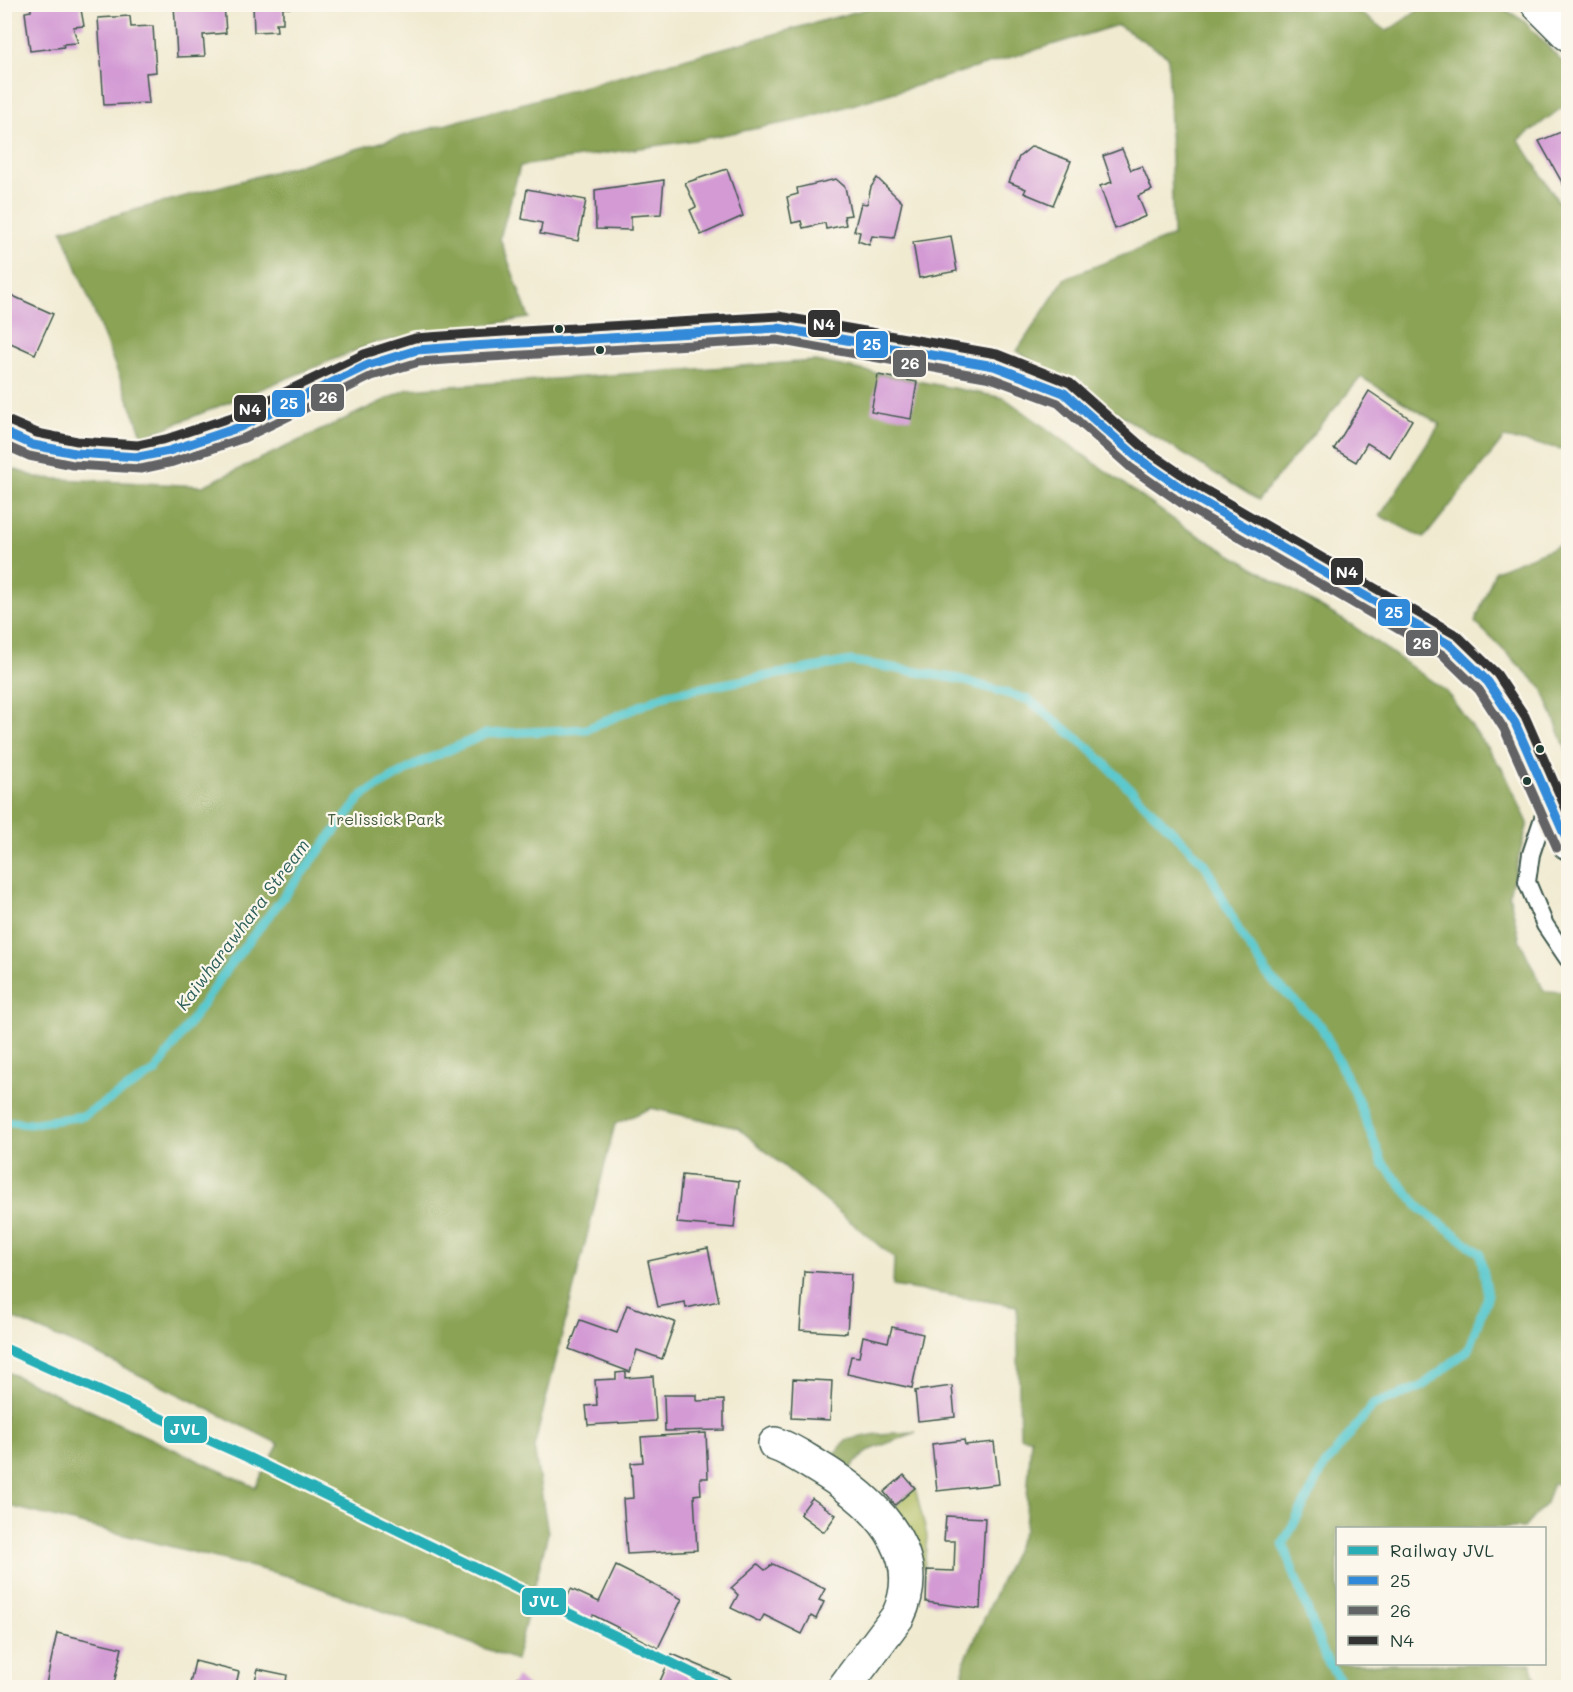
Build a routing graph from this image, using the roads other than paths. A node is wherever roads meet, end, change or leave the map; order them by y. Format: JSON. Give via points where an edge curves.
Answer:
{"nodes":[{"id":1,"x":1538,"y":4,"type":"edge"},
{"id":2,"x":1569,"y":34,"type":"edge"},
{"id":3,"x":4,"y":432,"type":"edge"},
{"id":4,"x":1549,"y":800,"type":"junction"},
{"id":5,"x":1569,"y":843,"type":"edge"},
{"id":6,"x":1569,"y":959,"type":"edge"},
{"id":7,"x":775,"y":1444,"type":"dead end"},
{"id":8,"x":844,"y":1688,"type":"edge"}],
"edges":[{"from":1,"to":2,"type":"main road"},
{"from":3,"to":4,"type":"main road","via":[[33,445],[75,453],[139,457],[240,427],[368,365],[417,350],[472,346],[778,328],[994,366],[1064,393],[1139,459],[1194,497],[1449,645],[1488,682],[1515,723]]},
{"from":4,"to":5,"type":"main road"},
{"from":4,"to":6,"type":"lane","via":[[1531,854],[1527,882],[1545,925]]},
{"from":7,"to":8,"type":"main road","via":[[852,1488],[892,1531],[905,1558],[908,1584],[902,1609]]}]}
